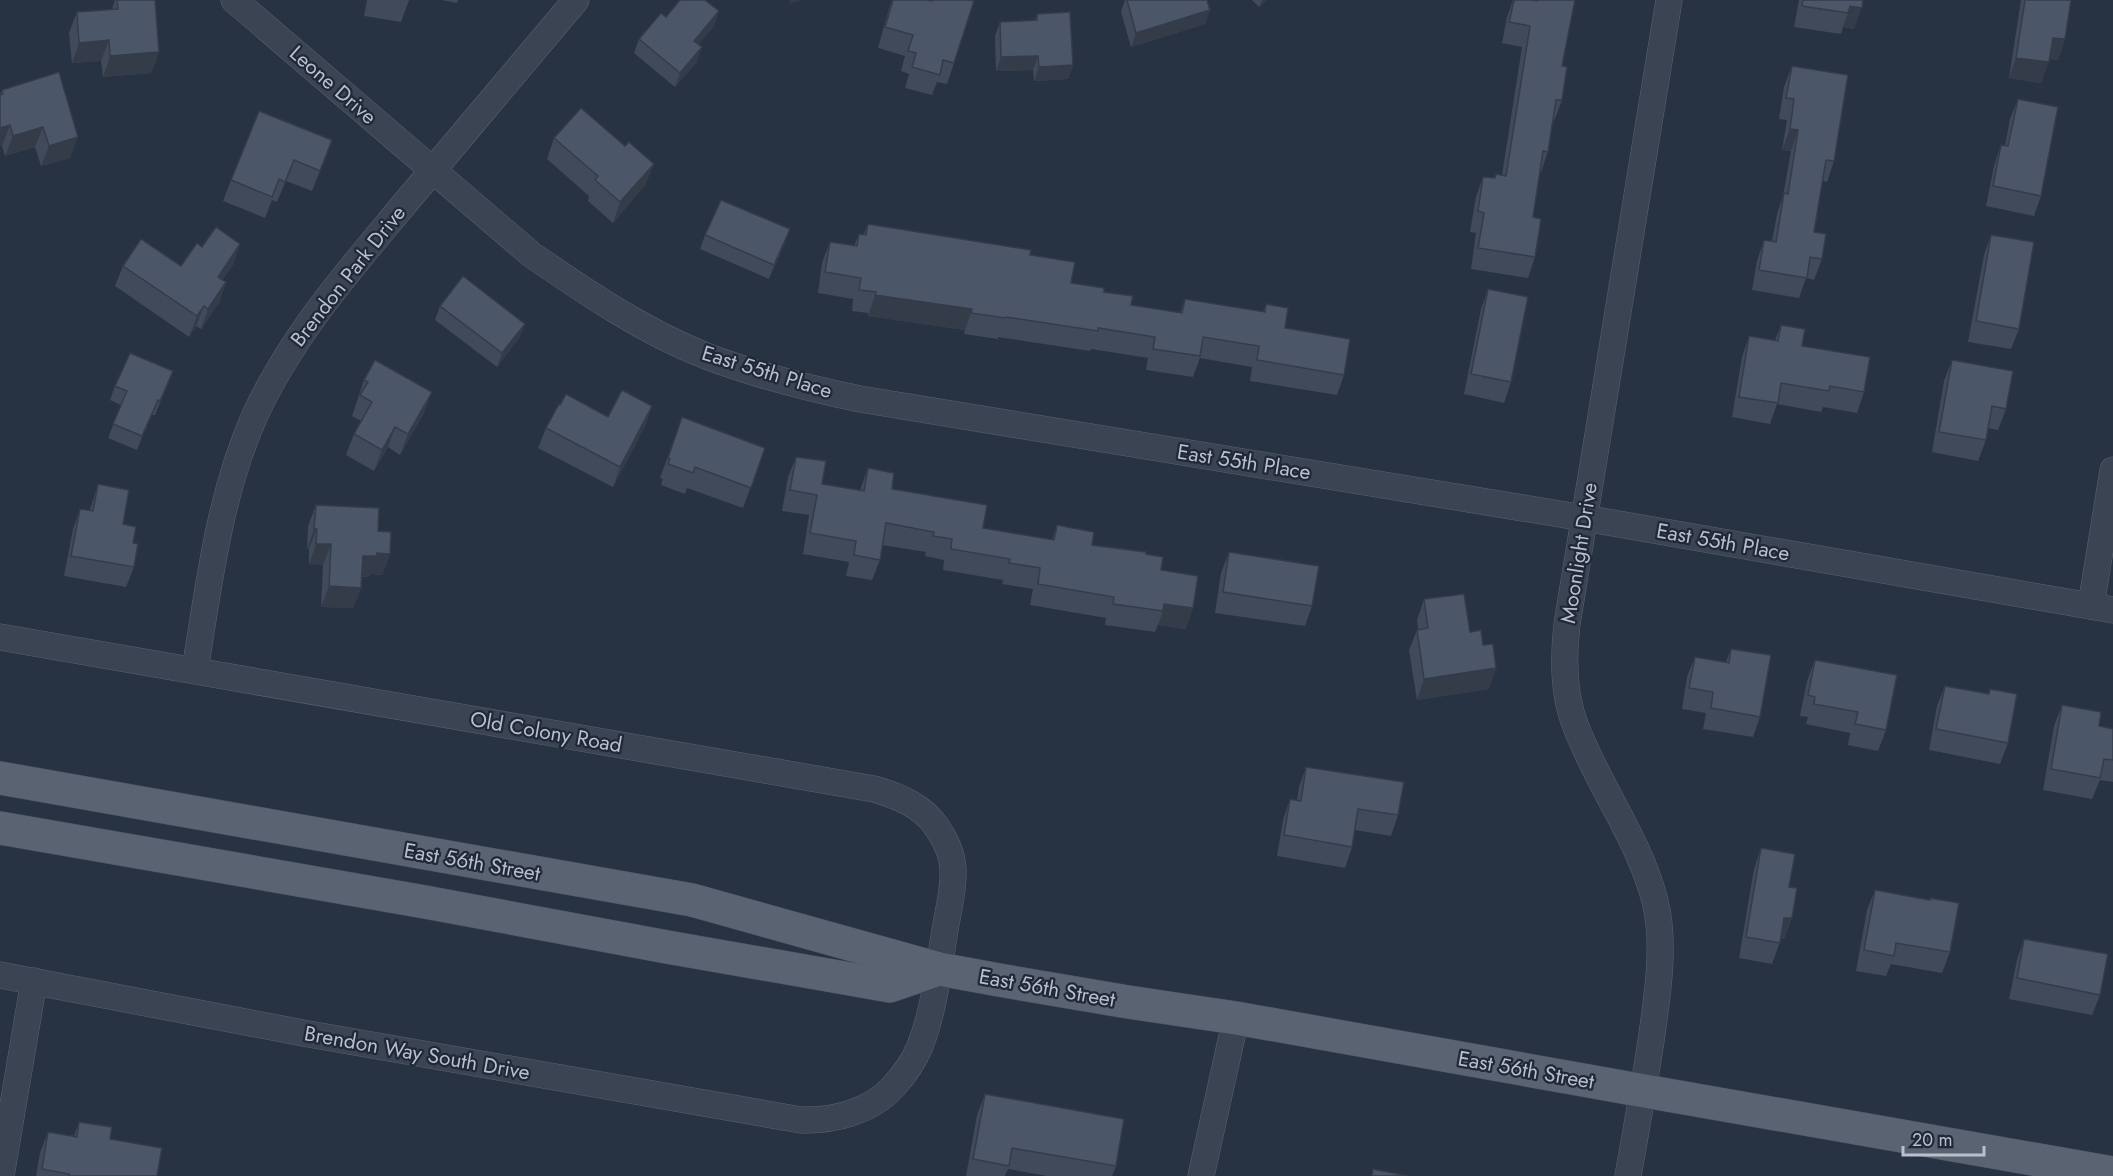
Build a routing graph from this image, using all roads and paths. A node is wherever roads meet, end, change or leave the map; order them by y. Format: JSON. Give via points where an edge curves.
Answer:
{"nodes":[{"id":1,"x":234,"y":0,"type":"edge"},
{"id":2,"x":576,"y":0,"type":"edge"},
{"id":3,"x":1669,"y":0,"type":"edge"},
{"id":4,"x":433,"y":170,"type":"junction"},
{"id":5,"x":2113,"y":470,"type":"edge"},
{"id":6,"x":1584,"y":518,"type":"junction"},
{"id":7,"x":2102,"y":608,"type":"edge"},
{"id":8,"x":0,"y":637,"type":"edge"},
{"id":9,"x":195,"y":670,"type":"junction"},
{"id":10,"x":0,"y":778,"type":"edge"},
{"id":11,"x":0,"y":828,"type":"edge"},
{"id":12,"x":939,"y":969,"type":"junction"},
{"id":13,"x":0,"y":975,"type":"edge"},
{"id":14,"x":34,"y":981,"type":"junction"},
{"id":15,"x":1236,"y":1018,"type":"junction"},
{"id":16,"x":1643,"y":1091,"type":"junction"},
{"id":17,"x":835,"y":1117,"type":"joint"},
{"id":18,"x":2113,"y":1173,"type":"edge"},
{"id":19,"x":1,"y":1176,"type":"edge"},
{"id":20,"x":1201,"y":1176,"type":"edge"},
{"id":21,"x":1628,"y":1176,"type":"edge"}],
"edges":[{"from":1,"to":4,"type":"street","name":"Leone Drive"},
{"from":2,"to":4,"type":"street","name":"Brendon Park Drive"},
{"from":3,"to":6,"type":"street","name":"Moonlight Drive"},
{"from":4,"to":6,"type":"street","name":"East 55th Place","via":[[532,255],[583,291],[681,345],[751,372],[860,399]]},
{"from":4,"to":9,"type":"street","name":"Brendon Park Drive","via":[[332,289],[284,361],[255,415],[223,511]]},
{"from":5,"to":7,"type":"street"},
{"from":6,"to":7,"type":"street","name":"East 55th Place"},
{"from":6,"to":16,"type":"street","name":"Moonlight Drive","via":[[1565,638],[1566,690],[1576,727],[1645,868],[1656,903],[1659,985]]},
{"from":8,"to":9,"type":"street","name":"Old Colony Road"},
{"from":9,"to":12,"type":"street","name":"Old Colony Road","via":[[894,795],[919,808],[937,826],[952,860]]},
{"from":10,"to":12,"type":"main road","name":"East 56th Street","via":[[692,900]]},
{"from":11,"to":12,"type":"main road","name":"East 56th Street","via":[[890,986]]},
{"from":12,"to":15,"type":"main road","name":"East 56th Street"},
{"from":12,"to":17,"type":"street","name":"Old Colony Road","via":[[924,1034],[908,1068],[883,1097]]},
{"from":13,"to":14,"type":"street","name":"Brendon Way South Drive"},
{"from":14,"to":17,"type":"street","name":"Brendon Way South Drive","via":[[311,1035],[801,1120]]},
{"from":14,"to":19,"type":"street"},
{"from":15,"to":16,"type":"main road","name":"East 56th Street"},
{"from":15,"to":20,"type":"street"},
{"from":16,"to":18,"type":"main road","name":"East 56th Street"},
{"from":16,"to":21,"type":"street","name":"Moonlight Drive"}]}
